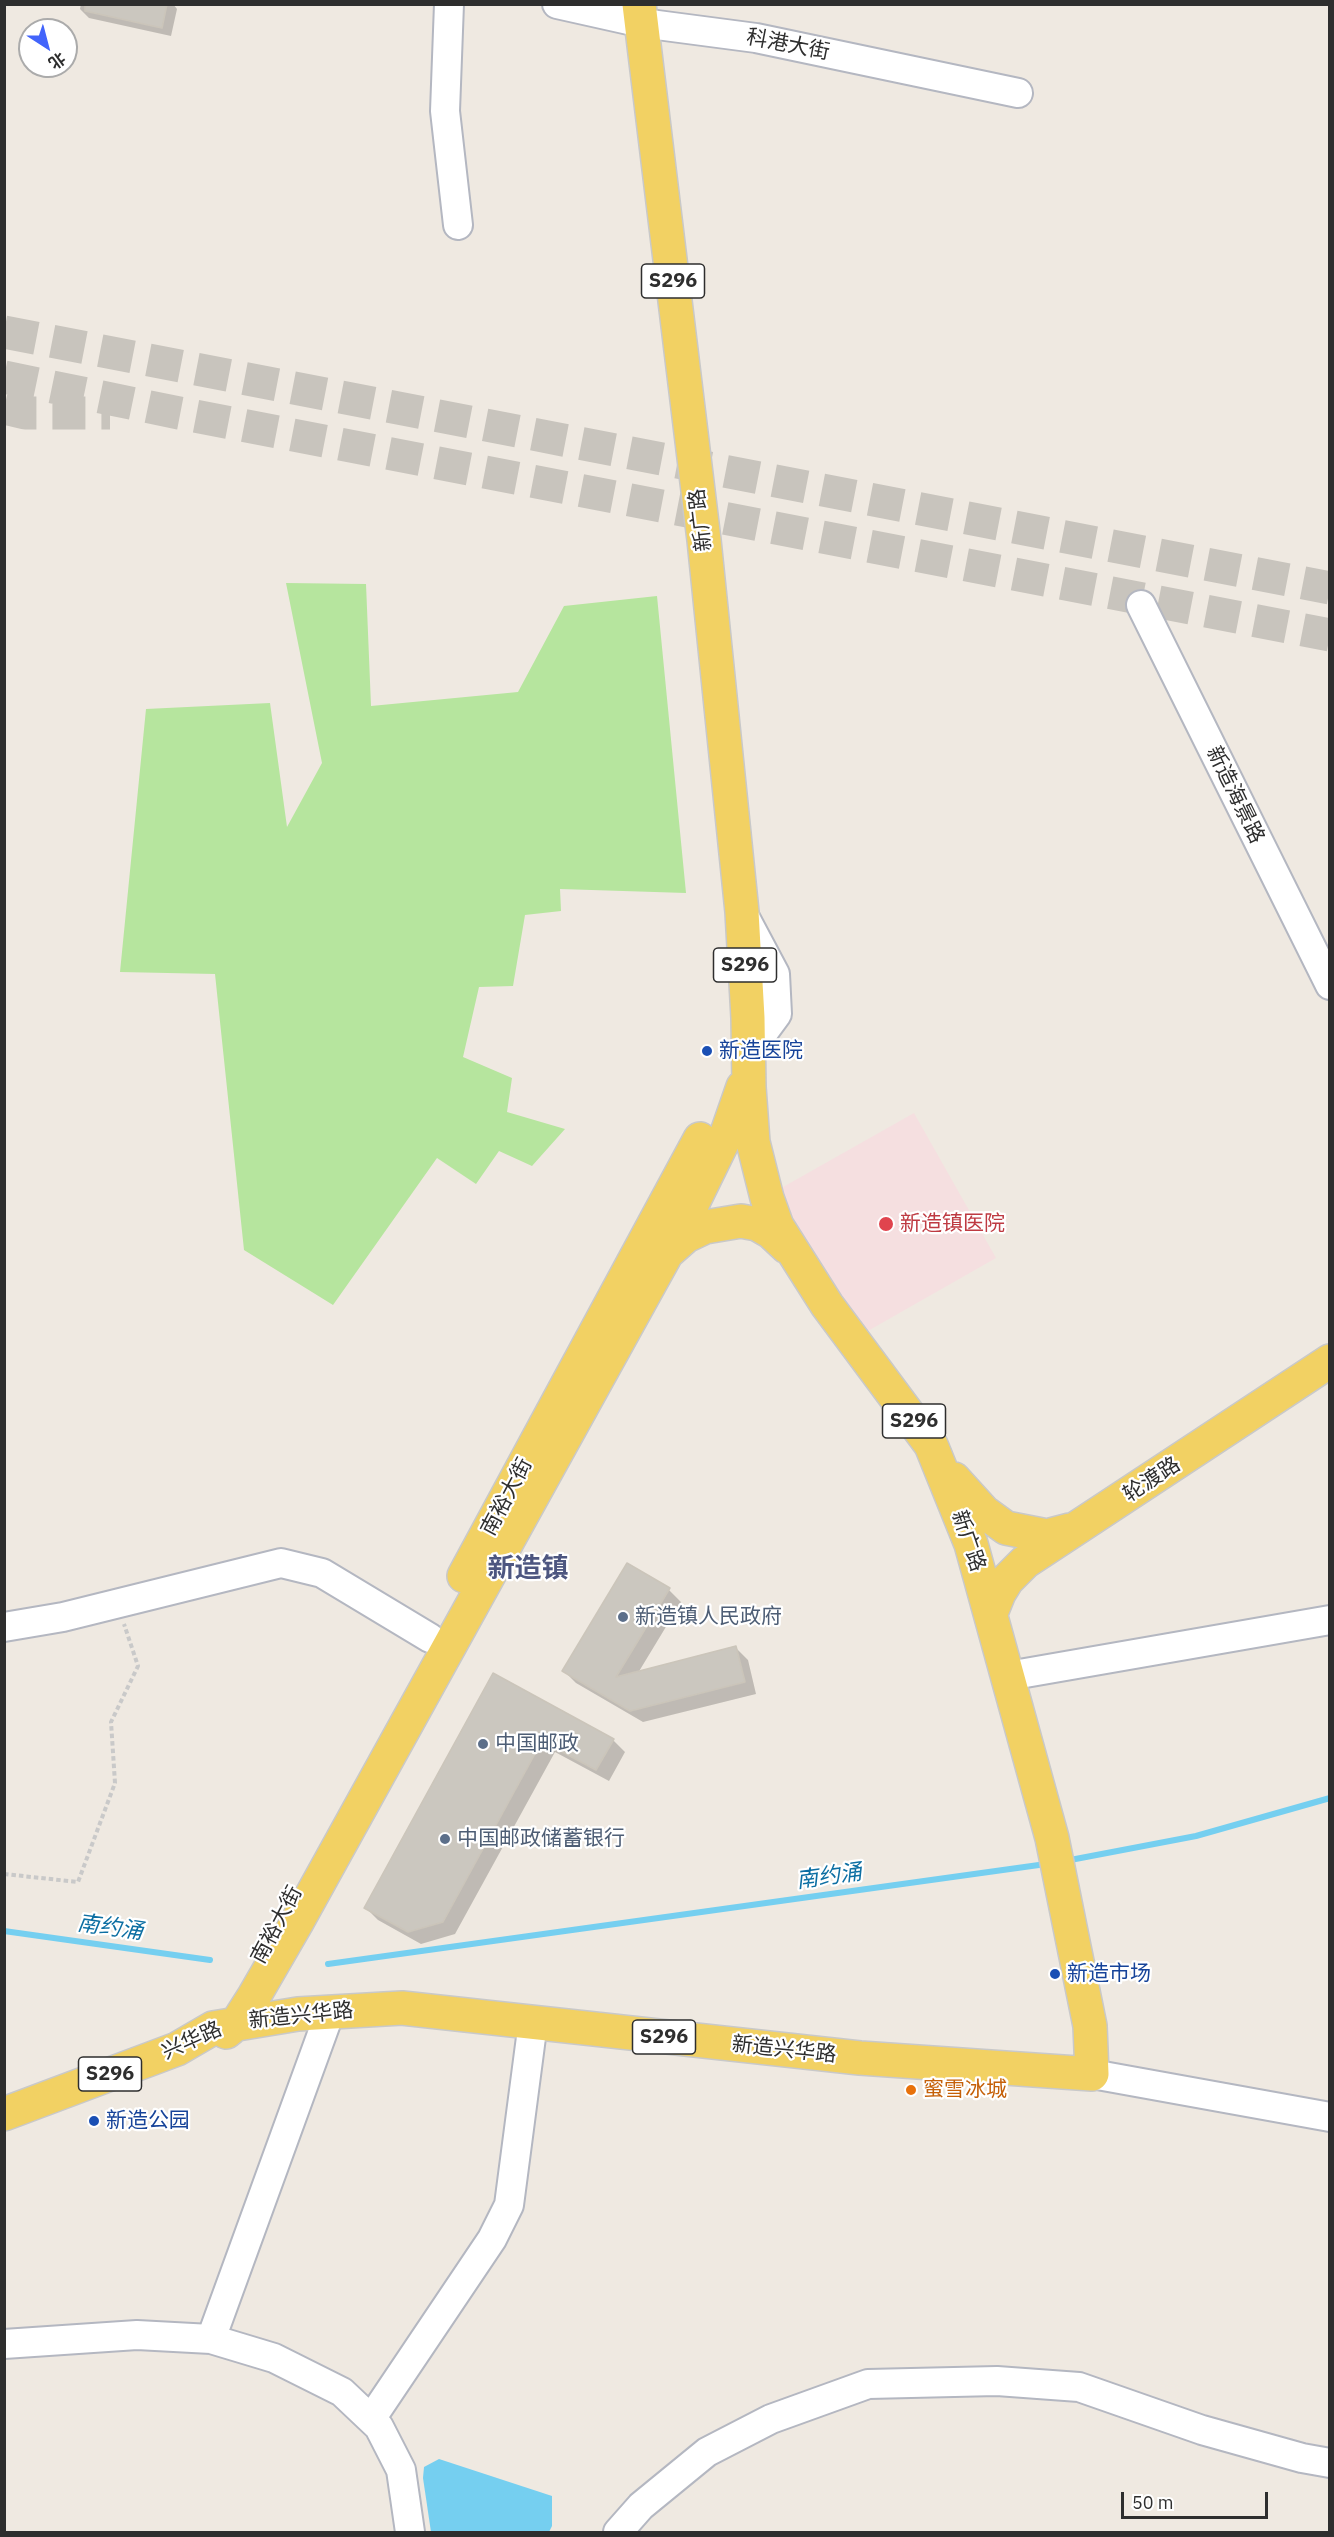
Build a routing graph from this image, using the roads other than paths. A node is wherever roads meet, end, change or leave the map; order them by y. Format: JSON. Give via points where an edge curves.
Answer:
{"nodes":[{"id":1,"x":450,"y":4,"type":"edge"},
{"id":2,"x":557,"y":4,"type":"edge"},
{"id":3,"x":647,"y":11,"type":"edge"},
{"id":4,"x":1018,"y":93,"type":"dead end"},
{"id":5,"x":458,"y":225,"type":"dead end"},
{"id":6,"x":1141,"y":605,"type":"dead end"},
{"id":7,"x":742,"y":912,"type":"junction"},
{"id":8,"x":1329,"y":985,"type":"edge"},
{"id":9,"x":748,"y":1018,"type":"junction"},
{"id":10,"x":749,"y":1052,"type":"junction"},
{"id":11,"x":792,"y":1252,"type":"junction"},
{"id":12,"x":667,"y":1253,"type":"junction"},
{"id":13,"x":1329,"y":1361,"type":"edge"},
{"id":14,"x":939,"y":1461,"type":"junction"},
{"id":15,"x":1083,"y":1525,"type":"junction"},
{"id":16,"x":991,"y":1613,"type":"junction"},
{"id":17,"x":1329,"y":1620,"type":"edge"},
{"id":18,"x":4,"y":1627,"type":"edge"},
{"id":19,"x":430,"y":1638,"type":"junction"},
{"id":20,"x":1008,"y":1676,"type":"junction"},
{"id":21,"x":330,"y":2012,"type":"junction"},
{"id":22,"x":533,"y":2022,"type":"junction"},
{"id":23,"x":225,"y":2025,"type":"junction"},
{"id":24,"x":1092,"y":2074,"type":"junction"},
{"id":25,"x":4,"y":2114,"type":"edge"},
{"id":26,"x":1329,"y":2117,"type":"edge"},
{"id":27,"x":4,"y":2136,"type":"edge"},
{"id":28,"x":211,"y":2338,"type":"junction"},
{"id":29,"x":4,"y":2344,"type":"edge"},
{"id":30,"x":371,"y":2419,"type":"junction"},
{"id":31,"x":1329,"y":2463,"type":"edge"},
{"id":32,"x":410,"y":2532,"type":"edge"},
{"id":33,"x":618,"y":2532,"type":"edge"}],
"edges":[{"from":1,"to":5,"type":"street","via":[[446,111]]},
{"from":2,"to":3,"type":"street","name":"科港大街"},
{"from":3,"to":4,"type":"street","name":"科港大街"},
{"from":3,"to":7,"type":"main road","name":"新广路","number":"S296"},
{"from":6,"to":8,"type":"street","name":"新造海景路"},
{"from":7,"to":9,"type":"main road","name":"新广路","number":"S296"},
{"from":7,"to":10,"type":"street","via":[[775,974],[777,1014]]},
{"from":9,"to":10,"type":"main road","number":"S296"},
{"from":9,"to":19,"type":"main road","name":"南裕大街","via":[[708,1123]]},
{"from":10,"to":11,"type":"main road","name":"新广路","number":"S296","via":[[753,1142],[767,1198]]},
{"from":10,"to":12,"type":"main road","name":"南裕大街","via":[[737,1108]]},
{"from":11,"to":12,"type":"main road","via":[[771,1232],[741,1221],[705,1227],[686,1236]]},
{"from":11,"to":14,"type":"main road","name":"新广路","number":"S296","via":[[826,1305],[920,1428]]},
{"from":12,"to":23,"type":"main road","name":"南裕大街","via":[[297,1922]]},
{"from":13,"to":15,"type":"main road","name":"轮渡路"},
{"from":14,"to":15,"type":"main road","via":[[984,1512],[1006,1527],[1047,1536]]},
{"from":14,"to":16,"type":"main road","name":"新广路","number":"S296","via":[[971,1544]]},
{"from":15,"to":16,"type":"main road","name":"轮渡路","via":[[1014,1572]]},
{"from":16,"to":20,"type":"main road","name":"新广路","number":"S296"},
{"from":17,"to":20,"type":"street"},
{"from":18,"to":19,"type":"street","via":[[63,1617],[281,1563],[322,1573]]},
{"from":19,"to":23,"type":"main road","name":"南裕大街","via":[[228,2011]]},
{"from":20,"to":24,"type":"main road","name":"新广路","number":"S296","via":[[1066,1902],[1090,2026]]},
{"from":21,"to":22,"type":"main road","name":"新造兴华路","number":"S296","via":[[402,2008]]},
{"from":21,"to":23,"type":"main road","name":"新造兴华路","number":"S296"},
{"from":21,"to":28,"type":"street"},
{"from":22,"to":24,"type":"main road","name":"新造兴华路","number":"S296","via":[[860,2058]]},
{"from":22,"to":30,"type":"street","via":[[509,2205],[492,2239]]},
{"from":23,"to":25,"type":"main road","name":"兴华路","number":"S296","via":[[177,2049]]},
{"from":23,"to":27,"type":"main road","name":"兴华路","number":"S296","via":[[216,2041],[146,2082]]},
{"from":24,"to":26,"type":"street","name":"新造兴华路"},
{"from":28,"to":29,"type":"street","via":[[137,2336]]},
{"from":28,"to":30,"type":"street","via":[[274,2358],[342,2392]]},
{"from":30,"to":32,"type":"street","via":[[401,2470]]},
{"from":31,"to":33,"type":"street","via":[[1202,2430],[1079,2387],[997,2381],[868,2384],[771,2419],[707,2452],[641,2506]]}]}
